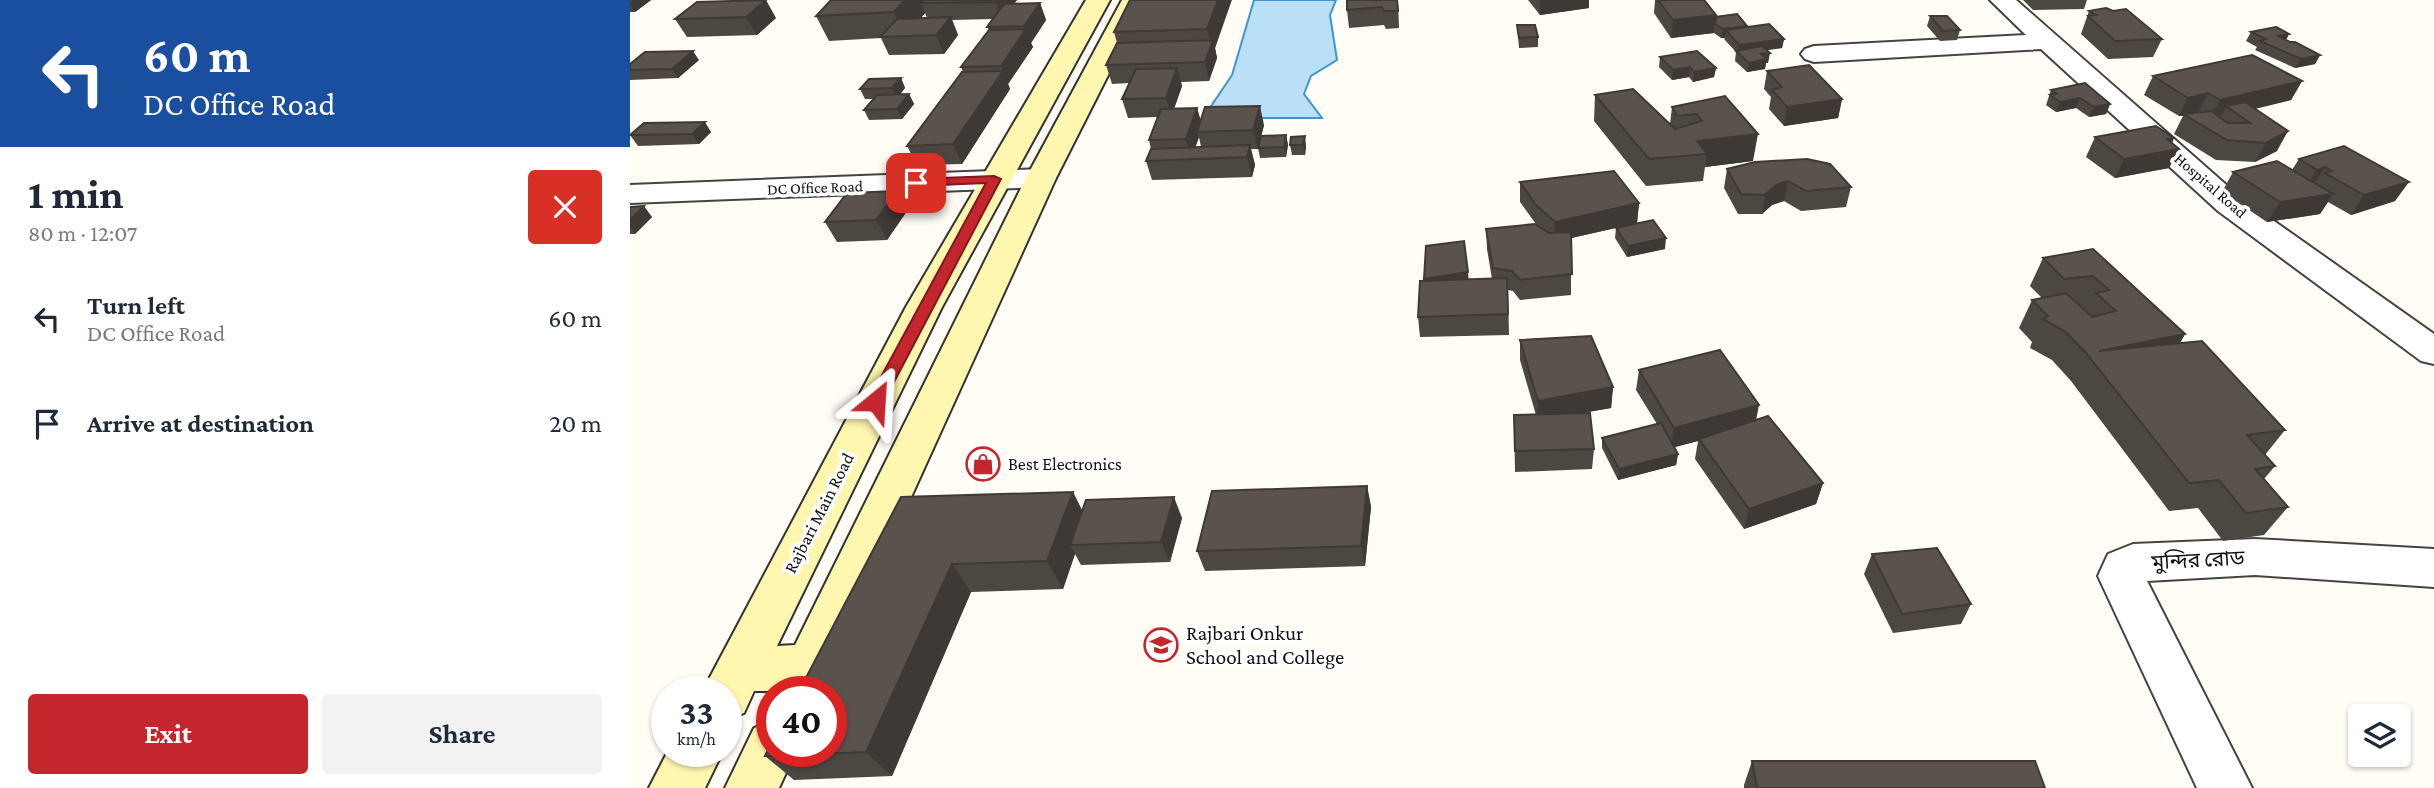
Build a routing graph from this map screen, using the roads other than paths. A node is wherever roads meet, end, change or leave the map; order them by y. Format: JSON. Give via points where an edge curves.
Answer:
{"nodes":[{"id":1,"x":1098,"y":0,"type":"edge"},
{"id":2,"x":1134,"y":0,"type":"edge"},
{"id":3,"x":2002,"y":0,"type":"edge"},
{"id":4,"x":2046,"y":41,"type":"junction"},
{"id":5,"x":1814,"y":54,"type":"dead end"},
{"id":6,"x":1041,"y":178,"type":"junction"},
{"id":7,"x":994,"y":179,"type":"junction"},
{"id":8,"x":630,"y":194,"type":"edge"},
{"id":9,"x":2434,"y":352,"type":"edge"},
{"id":10,"x":2434,"y":568,"type":"edge"},
{"id":11,"x":738,"y":676,"type":"edge"},
{"id":12,"x":805,"y":676,"type":"edge"},
{"id":13,"x":688,"y":767,"type":"edge"},
{"id":14,"x":762,"y":767,"type":"edge"},
{"id":15,"x":676,"y":788,"type":"edge"},
{"id":16,"x":752,"y":788,"type":"edge"},
{"id":17,"x":2225,"y":788,"type":"edge"}],
"edges":[{"from":1,"to":7,"type":"street","name":"Rajbari Main Road"},
{"from":2,"to":6,"type":"street"},
{"from":3,"to":4,"type":"street","name":"Hospital Road"},
{"from":4,"to":5,"type":"street"},
{"from":4,"to":9,"type":"street","name":"Hospital Road","via":[[2229,204]]},
{"from":6,"to":7,"type":"street","name":"DC Office Road"},
{"from":6,"to":12,"type":"street"},
{"from":7,"to":8,"type":"street","name":"DC Office Road"},
{"from":7,"to":11,"type":"street","name":"Rajbari Main Road","via":[[924,307]]},
{"from":10,"to":17,"type":"street","name":"মুন্দির রোড","via":[[2255,557],[2124,567],[2121,576]]},
{"from":13,"to":15,"type":"street"},
{"from":14,"to":16,"type":"street"}]}
